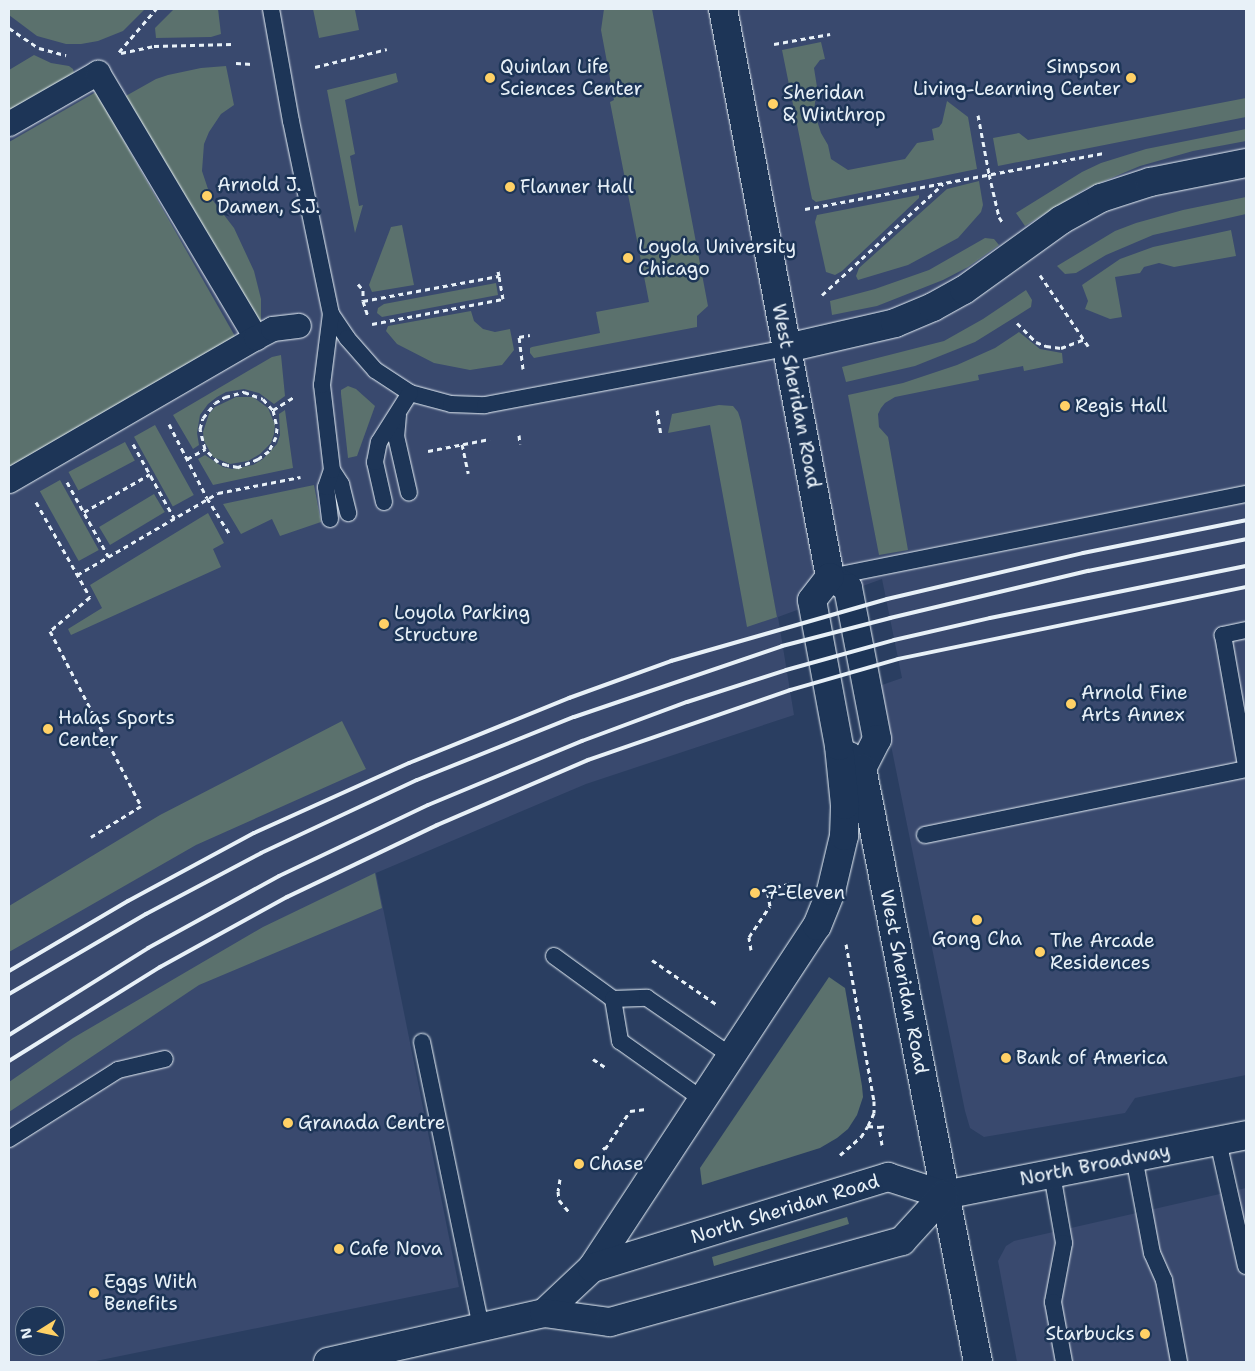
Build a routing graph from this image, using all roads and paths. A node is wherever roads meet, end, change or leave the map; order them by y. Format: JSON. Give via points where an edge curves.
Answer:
{"nodes":[{"id":1,"x":156,"y":9,"type":"edge"},
{"id":2,"x":271,"y":9,"type":"edge"},
{"id":3,"x":724,"y":9,"type":"edge"},
{"id":4,"x":9,"y":28,"type":"edge"},
{"id":5,"x":830,"y":34,"type":"dead end"},
{"id":6,"x":232,"y":44,"type":"dead end"},
{"id":7,"x":774,"y":44,"type":"dead end"},
{"id":8,"x":387,"y":49,"type":"dead end"},
{"id":9,"x":71,"y":55,"type":"dead end"},
{"id":10,"x":236,"y":63,"type":"dead end"},
{"id":11,"x":260,"y":65,"type":"dead end"},
{"id":12,"x":315,"y":67,"type":"dead end"},
{"id":13,"x":978,"y":115,"type":"dead end"},
{"id":14,"x":9,"y":124,"type":"edge"},
{"id":15,"x":1104,"y":153,"type":"dead end"},
{"id":16,"x":1246,"y":163,"type":"edge"},
{"id":17,"x":989,"y":174,"type":"junction"},
{"id":18,"x":944,"y":183,"type":"junction"},
{"id":19,"x":805,"y":209,"type":"dead end"},
{"id":20,"x":1007,"y":230,"type":"dead end"},
{"id":21,"x":1036,"y":270,"type":"dead end"},
{"id":22,"x":498,"y":271,"type":"dead end"},
{"id":23,"x":499,"y":276,"type":"junction"},
{"id":24,"x":358,"y":284,"type":"dead end"},
{"id":25,"x":822,"y":295,"type":"dead end"},
{"id":26,"x":363,"y":301,"type":"junction"},
{"id":27,"x":331,"y":314,"type":"junction"},
{"id":28,"x":1016,"y":323,"type":"dead end"},
{"id":29,"x":372,"y":324,"type":"junction"},
{"id":30,"x":299,"y":326,"type":"dead end"},
{"id":31,"x":376,"y":330,"type":"dead end"},
{"id":32,"x":530,"y":335,"type":"dead end"},
{"id":33,"x":256,"y":338,"type":"junction"},
{"id":34,"x":1084,"y":339,"type":"junction"},
{"id":35,"x":1088,"y":346,"type":"dead end"},
{"id":36,"x":788,"y":348,"type":"junction"},
{"id":37,"x":516,"y":372,"type":"dead end"},
{"id":38,"x":410,"y":393,"type":"junction"},
{"id":39,"x":155,"y":396,"type":"junction"},
{"id":40,"x":295,"y":396,"type":"dead end"},
{"id":41,"x":399,"y":409,"type":"junction"},
{"id":42,"x":273,"y":410,"type":"junction"},
{"id":43,"x":657,"y":410,"type":"dead end"},
{"id":44,"x":118,"y":417,"type":"junction"},
{"id":45,"x":662,"y":434,"type":"dead end"},
{"id":46,"x":519,"y":435,"type":"dead end"},
{"id":47,"x":490,"y":438,"type":"dead end"},
{"id":48,"x":462,"y":444,"type":"junction"},
{"id":49,"x":520,"y":444,"type":"dead end"},
{"id":50,"x":204,"y":449,"type":"junction"},
{"id":51,"x":425,"y":452,"type":"dead end"},
{"id":52,"x":52,"y":456,"type":"junction"},
{"id":53,"x":187,"y":459,"type":"junction"},
{"id":54,"x":332,"y":470,"type":"junction"},
{"id":55,"x":468,"y":473,"type":"dead end"},
{"id":56,"x":150,"y":474,"type":"junction"},
{"id":57,"x":305,"y":476,"type":"dead end"},
{"id":58,"x":14,"y":478,"type":"edge"},
{"id":59,"x":409,"y":493,"type":"dead end"},
{"id":60,"x":1246,"y":494,"type":"edge"},
{"id":61,"x":207,"y":498,"type":"junction"},
{"id":62,"x":384,"y":502,"type":"dead end"},
{"id":63,"x":84,"y":512,"type":"junction"},
{"id":64,"x":348,"y":513,"type":"dead end"},
{"id":65,"x":174,"y":518,"type":"junction"},
{"id":66,"x":330,"y":519,"type":"dead end"},
{"id":67,"x":229,"y":533,"type":"dead end"},
{"id":68,"x":108,"y":556,"type":"junction"},
{"id":69,"x":77,"y":575,"type":"junction"},
{"id":70,"x":830,"y":577,"type":"junction"},
{"id":71,"x":1246,"y":630,"type":"edge"},
{"id":72,"x":839,"y":746,"type":"junction"},
{"id":73,"x":1246,"y":767,"type":"edge"},
{"id":74,"x":862,"y":768,"type":"junction"},
{"id":75,"x":925,"y":835,"type":"dead end"},
{"id":76,"x":91,"y":837,"type":"dead end"},
{"id":77,"x":790,"y":884,"type":"dead end"},
{"id":78,"x":767,"y":889,"type":"junction"},
{"id":79,"x":761,"y":890,"type":"dead end"},
{"id":80,"x":846,"y":944,"type":"dead end"},
{"id":81,"x":751,"y":950,"type":"dead end"},
{"id":82,"x":554,"y":956,"type":"dead end"},
{"id":83,"x":652,"y":960,"type":"dead end"},
{"id":84,"x":613,"y":999,"type":"junction"},
{"id":85,"x":716,"y":1004,"type":"dead end"},
{"id":86,"x":422,"y":1042,"type":"dead end"},
{"id":87,"x":732,"y":1057,"type":"junction"},
{"id":88,"x":165,"y":1058,"type":"dead end"},
{"id":89,"x":703,"y":1100,"type":"junction"},
{"id":90,"x":646,"y":1109,"type":"dead end"},
{"id":91,"x":888,"y":1126,"type":"dead end"},
{"id":92,"x":879,"y":1127,"type":"junction"},
{"id":93,"x":1246,"y":1135,"type":"edge"},
{"id":94,"x":9,"y":1139,"type":"edge"},
{"id":95,"x":1218,"y":1141,"type":"junction"},
{"id":96,"x":603,"y":1147,"type":"dead end"},
{"id":97,"x":882,"y":1148,"type":"dead end"},
{"id":98,"x":1134,"y":1157,"type":"junction"},
{"id":99,"x":1052,"y":1174,"type":"junction"},
{"id":100,"x":560,"y":1179,"type":"dead end"},
{"id":101,"x":944,"y":1195,"type":"junction"},
{"id":102,"x":570,"y":1212,"type":"dead end"},
{"id":103,"x":1246,"y":1266,"type":"edge"},
{"id":104,"x":592,"y":1268,"type":"junction"},
{"id":105,"x":544,"y":1313,"type":"junction"},
{"id":106,"x":481,"y":1328,"type":"junction"},
{"id":107,"x":328,"y":1362,"type":"edge"},
{"id":108,"x":978,"y":1362,"type":"edge"},
{"id":109,"x":1064,"y":1362,"type":"edge"},
{"id":110,"x":1179,"y":1362,"type":"edge"}],
"edges":[{"from":1,"to":6,"type":"path","via":[[118,54],[154,46]]},
{"from":2,"to":27,"type":"lane"},
{"from":3,"to":36,"type":"main road","name":"West Sheridan Road"},
{"from":4,"to":9,"type":"path","via":[[39,48]]},
{"from":5,"to":7,"type":"path"},
{"from":8,"to":12,"type":"path"},
{"from":10,"to":11,"type":"path"},
{"from":13,"to":17,"type":"path"},
{"from":14,"to":33,"type":"street","via":[[98,73]]},
{"from":15,"to":17,"type":"path"},
{"from":16,"to":36,"type":"main road","via":[[1150,182],[1101,198],[1061,220],[964,290],[933,307],[895,323]]},
{"from":17,"to":18,"type":"path"},
{"from":17,"to":20,"type":"path","via":[[999,217]]},
{"from":18,"to":19,"type":"path"},
{"from":18,"to":25,"type":"path"},
{"from":21,"to":34,"type":"path"},
{"from":22,"to":23,"type":"path"},
{"from":23,"to":26,"type":"path"},
{"from":23,"to":29,"type":"path","via":[[503,299]]},
{"from":24,"to":26,"type":"path","via":[[363,290]]},
{"from":26,"to":29,"type":"path"},
{"from":27,"to":38,"type":"lane","via":[[375,370]]},
{"from":27,"to":54,"type":"lane","via":[[322,385]]},
{"from":28,"to":34,"type":"path","via":[[1036,342],[1046,346],[1061,348]]},
{"from":29,"to":31,"type":"path"},
{"from":30,"to":33,"type":"street","via":[[273,329]]},
{"from":32,"to":37,"type":"path","via":[[519,337],[524,371]]},
{"from":33,"to":39,"type":"street"},
{"from":34,"to":35,"type":"path"},
{"from":36,"to":38,"type":"lane","via":[[485,405],[451,404]]},
{"from":36,"to":70,"type":"main road","name":"West Sheridan Road"},
{"from":38,"to":41,"type":"lane"},
{"from":39,"to":44,"type":"street"},
{"from":39,"to":53,"type":"path"},
{"from":40,"to":42,"type":"path"},
{"from":41,"to":59,"type":"lane","via":[[396,436]]},
{"from":41,"to":62,"type":"lane","via":[[379,442],[375,462]]},
{"from":42,"to":50,"type":"path","via":[[254,394],[244,392],[225,397],[215,403],[203,418],[200,428]]},
{"from":42,"to":50,"type":"path","via":[[277,428],[274,444],[258,459],[238,467],[227,465],[218,462]]},
{"from":43,"to":45,"type":"path"},
{"from":44,"to":52,"type":"street"},
{"from":44,"to":56,"type":"path"},
{"from":46,"to":49,"type":"path"},
{"from":47,"to":48,"type":"path"},
{"from":48,"to":51,"type":"path"},
{"from":48,"to":55,"type":"path"},
{"from":50,"to":53,"type":"path"},
{"from":52,"to":58,"type":"street"},
{"from":52,"to":63,"type":"path"},
{"from":53,"to":61,"type":"path"},
{"from":54,"to":64,"type":"lane","via":[[341,484]]},
{"from":54,"to":66,"type":"lane","via":[[326,486]]},
{"from":56,"to":63,"type":"path"},
{"from":56,"to":65,"type":"path"},
{"from":57,"to":61,"type":"path","via":[[218,492]]},
{"from":58,"to":69,"type":"path"},
{"from":60,"to":70,"type":"lane"},
{"from":61,"to":65,"type":"path"},
{"from":61,"to":67,"type":"path"},
{"from":63,"to":68,"type":"path"},
{"from":65,"to":68,"type":"path"},
{"from":68,"to":69,"type":"path"},
{"from":69,"to":76,"type":"path","via":[[90,597],[50,631],[141,806]]},
{"from":70,"to":72,"type":"main road","via":[[812,600]]},
{"from":70,"to":74,"type":"main road","via":[[848,588],[878,739]]},
{"from":71,"to":73,"type":"lane","via":[[1223,635]]},
{"from":72,"to":74,"type":"main road"},
{"from":72,"to":87,"type":"main road","via":[[845,805],[844,836],[831,891],[817,926]]},
{"from":73,"to":75,"type":"lane"},
{"from":74,"to":101,"type":"main road","name":"West Sheridan Road"},
{"from":77,"to":78,"type":"path"},
{"from":78,"to":79,"type":"path"},
{"from":78,"to":81,"type":"path","via":[[770,906],[749,937]]},
{"from":80,"to":92,"type":"path","via":[[874,1100],[874,1113],[868,1126]]},
{"from":82,"to":84,"type":"lane"},
{"from":83,"to":85,"type":"path"},
{"from":84,"to":87,"type":"lane","via":[[647,998]]},
{"from":84,"to":89,"type":"lane","via":[[620,1040]]},
{"from":86,"to":106,"type":"lane"},
{"from":87,"to":89,"type":"main road"},
{"from":88,"to":94,"type":"lane","via":[[118,1070]]},
{"from":89,"to":104,"type":"main road"},
{"from":90,"to":96,"type":"path","via":[[630,1111]]},
{"from":91,"to":92,"type":"path"},
{"from":92,"to":97,"type":"path"},
{"from":93,"to":95,"type":"main road","name":"North Broadway"},
{"from":95,"to":98,"type":"main road","name":"North Broadway"},
{"from":95,"to":103,"type":"lane"},
{"from":98,"to":99,"type":"main road","name":"North Broadway"},
{"from":98,"to":110,"type":"lane","via":[[1152,1253],[1164,1280]]},
{"from":99,"to":101,"type":"main road","name":"North Broadway"},
{"from":99,"to":109,"type":"lane","via":[[1064,1243],[1053,1302]]},
{"from":100,"to":102,"type":"path","via":[[559,1200]]},
{"from":101,"to":104,"type":"main road","name":"North Sheridan Road","via":[[888,1177]]},
{"from":101,"to":105,"type":"main road","name":"North Sheridan Road","via":[[902,1241],[610,1322]]},
{"from":101,"to":108,"type":"main road","name":"West Sheridan Road"},
{"from":104,"to":105,"type":"main road","name":"North Sheridan Road"},
{"from":105,"to":106,"type":"main road","name":"North Sheridan Road"},
{"from":106,"to":107,"type":"main road","name":"North Sheridan Road"}]}
